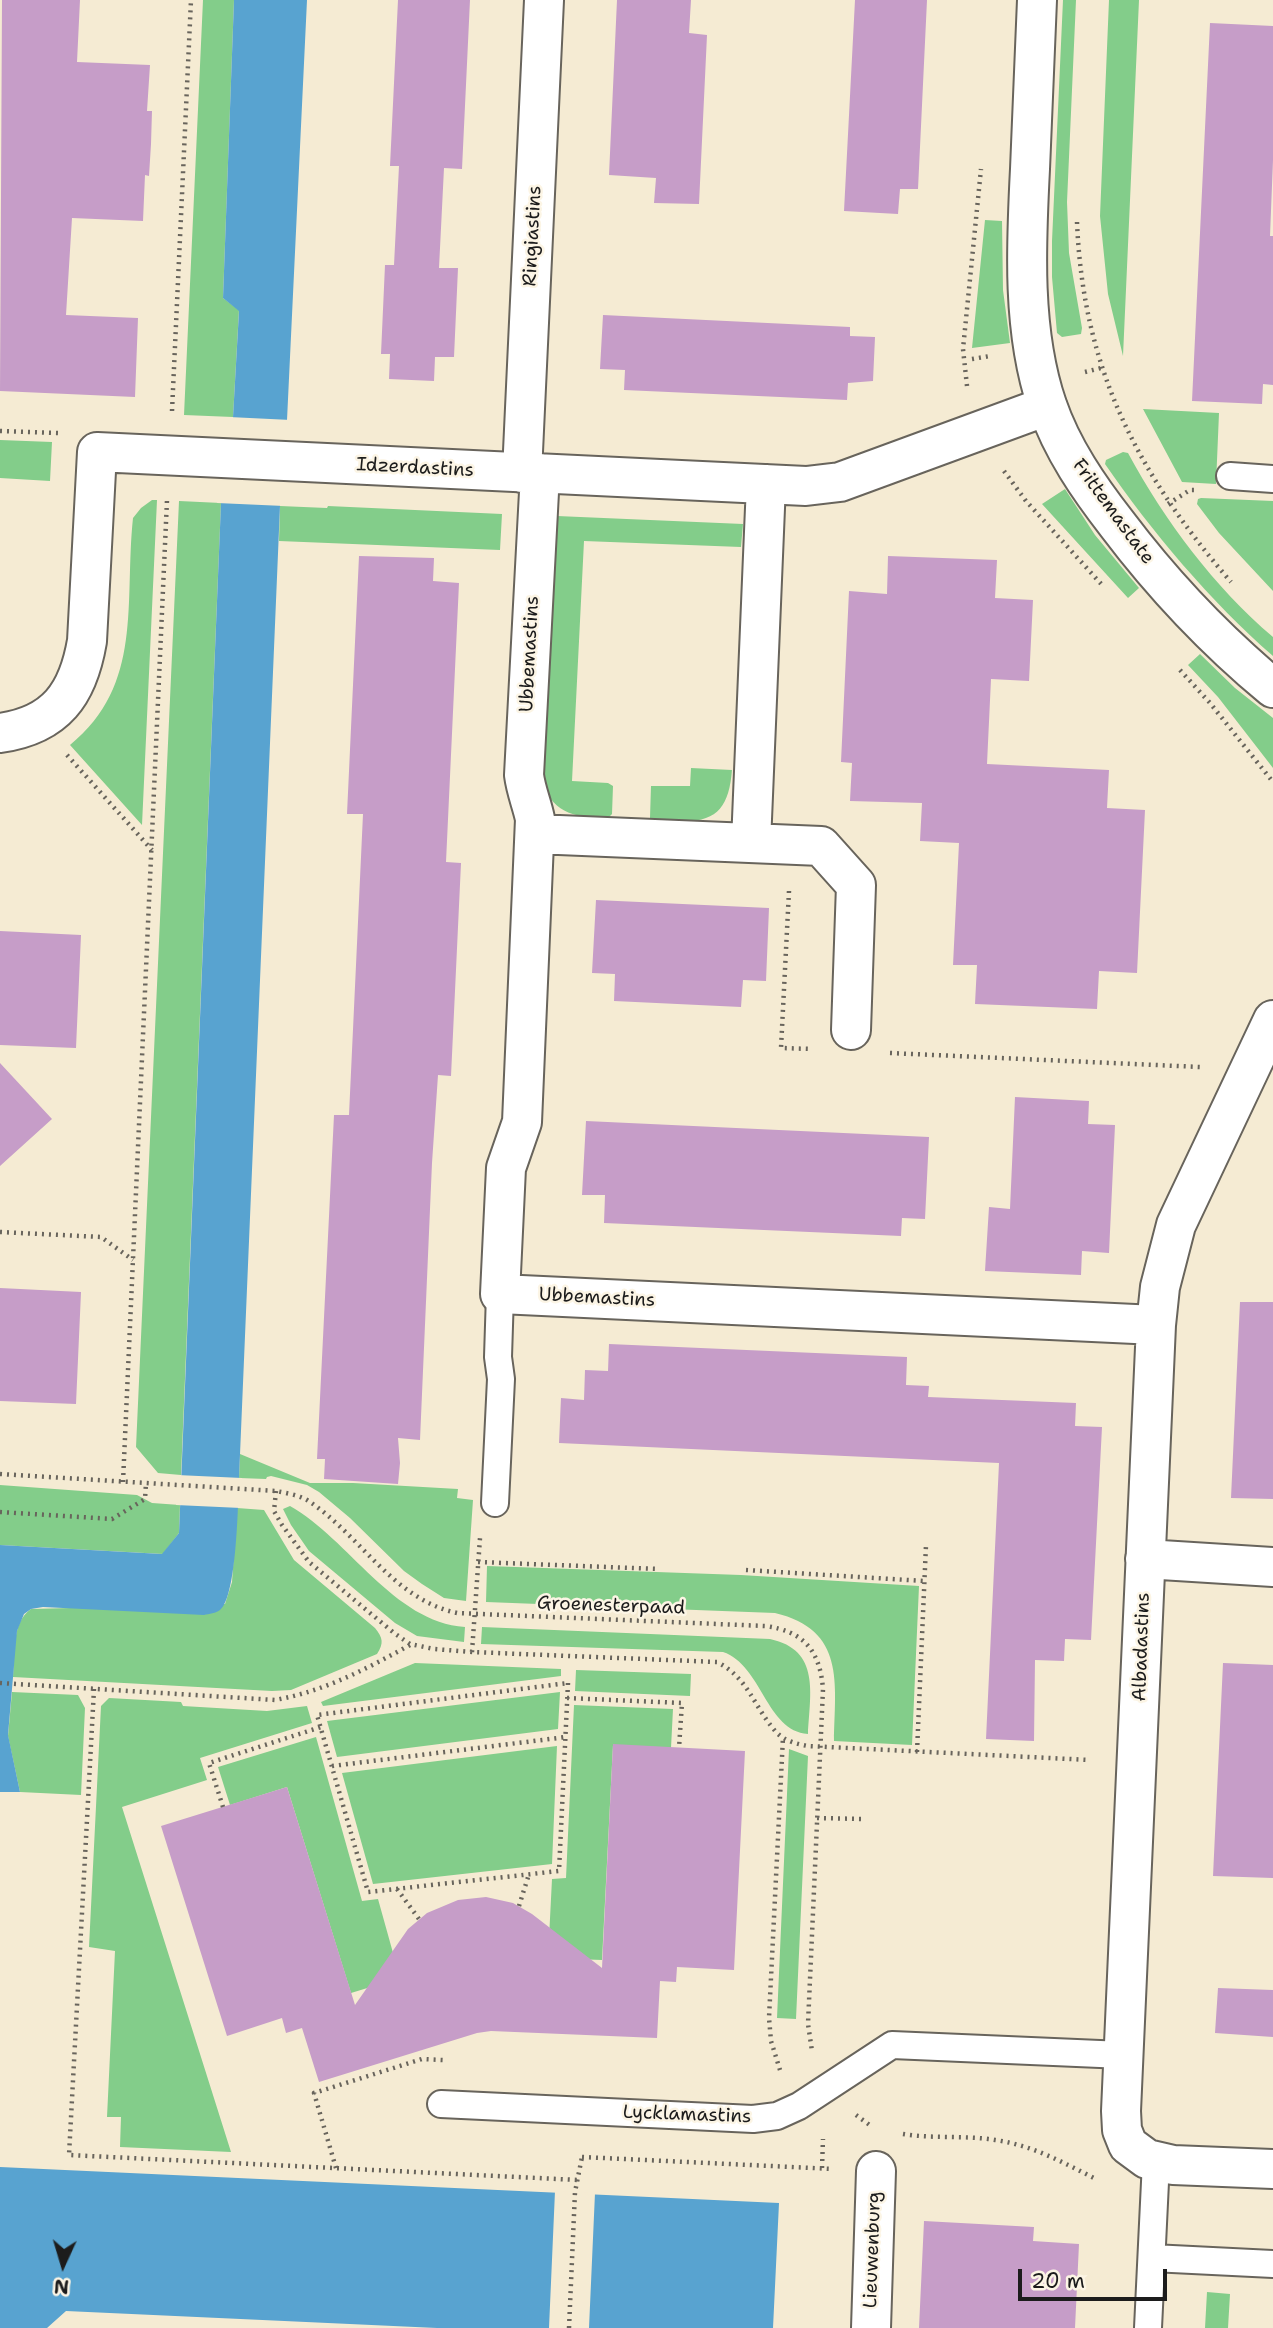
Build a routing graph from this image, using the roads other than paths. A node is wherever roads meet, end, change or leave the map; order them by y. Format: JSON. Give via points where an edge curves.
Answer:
{"nodes":[{"id":1,"x":544,"y":0,"type":"edge"},
{"id":2,"x":1037,"y":0,"type":"edge"},
{"id":3,"x":1048,"y":406,"type":"junction"},
{"id":4,"x":531,"y":473,"type":"junction"},
{"id":5,"x":1230,"y":476,"type":"dead end"},
{"id":6,"x":1273,"y":479,"type":"edge"},
{"id":7,"x":766,"y":484,"type":"junction"},
{"id":8,"x":1273,"y":688,"type":"edge"},
{"id":9,"x":0,"y":733,"type":"edge"},
{"id":10,"x":535,"y":834,"type":"junction"},
{"id":11,"x":751,"y":843,"type":"junction"},
{"id":12,"x":1273,"y":1020,"type":"edge"},
{"id":13,"x":850,"y":1044,"type":"road end"},
{"id":14,"x":500,"y":1294,"type":"junction"},
{"id":15,"x":1156,"y":1325,"type":"junction"},
{"id":16,"x":495,"y":1503,"type":"road end"},
{"id":17,"x":1146,"y":1559,"type":"junction"},
{"id":18,"x":1273,"y":1567,"type":"edge"},
{"id":19,"x":1123,"y":2055,"type":"junction"},
{"id":20,"x":441,"y":2104,"type":"road end"},
{"id":21,"x":1156,"y":2161,"type":"junction"},
{"id":22,"x":1273,"y":2169,"type":"edge"},
{"id":23,"x":876,"y":2171,"type":"road end"},
{"id":24,"x":1152,"y":2258,"type":"junction"},
{"id":25,"x":1273,"y":2264,"type":"edge"},
{"id":26,"x":871,"y":2328,"type":"edge"},
{"id":27,"x":1149,"y":2328,"type":"edge"}],
"edges":[{"from":1,"to":4,"type":"street","name":"Ringiastins"},
{"from":2,"to":3,"type":"street","name":"Frittemastate","via":[[1027,275],[1035,349]]},
{"from":3,"to":7,"type":"street","name":"Idzerdastins","via":[[841,482]]},
{"from":3,"to":8,"type":"street","name":"Frittemastate","via":[[1078,467],[1132,544],[1197,620]]},
{"from":4,"to":7,"type":"street","name":"Idzerdastins"},
{"from":4,"to":9,"type":"street","name":"Idzerdastins","via":[[97,452],[87,641],[75,687],[38,723]]},
{"from":4,"to":10,"type":"street","name":"Ubbemastins","via":[[524,775]]},
{"from":5,"to":6,"type":"lane"},
{"from":7,"to":11,"type":"street"},
{"from":10,"to":11,"type":"street"},
{"from":10,"to":14,"type":"street","name":"Ubbemastins","via":[[523,1122],[506,1168]]},
{"from":11,"to":13,"type":"street","via":[[821,846],[856,885]]},
{"from":12,"to":15,"type":"street","name":"Albadastins","via":[[1176,1225],[1160,1287]]},
{"from":14,"to":15,"type":"street","name":"Ubbemastins"},
{"from":14,"to":16,"type":"lane"},
{"from":15,"to":17,"type":"street","name":"Albadastins"},
{"from":17,"to":18,"type":"street"},
{"from":17,"to":19,"type":"street","name":"Albadastins"},
{"from":19,"to":20,"type":"lane","name":"Lycklamastins","via":[[892,2045],[799,2106],[777,2116],[753,2119]]},
{"from":19,"to":21,"type":"street","name":"Albadastins","via":[[1122,2130],[1128,2145]]},
{"from":21,"to":22,"type":"street","name":"Albadastins"},
{"from":21,"to":24,"type":"lane"},
{"from":23,"to":26,"type":"street","name":"Lieuwenburg"},
{"from":24,"to":25,"type":"lane"},
{"from":24,"to":27,"type":"lane"}]}
